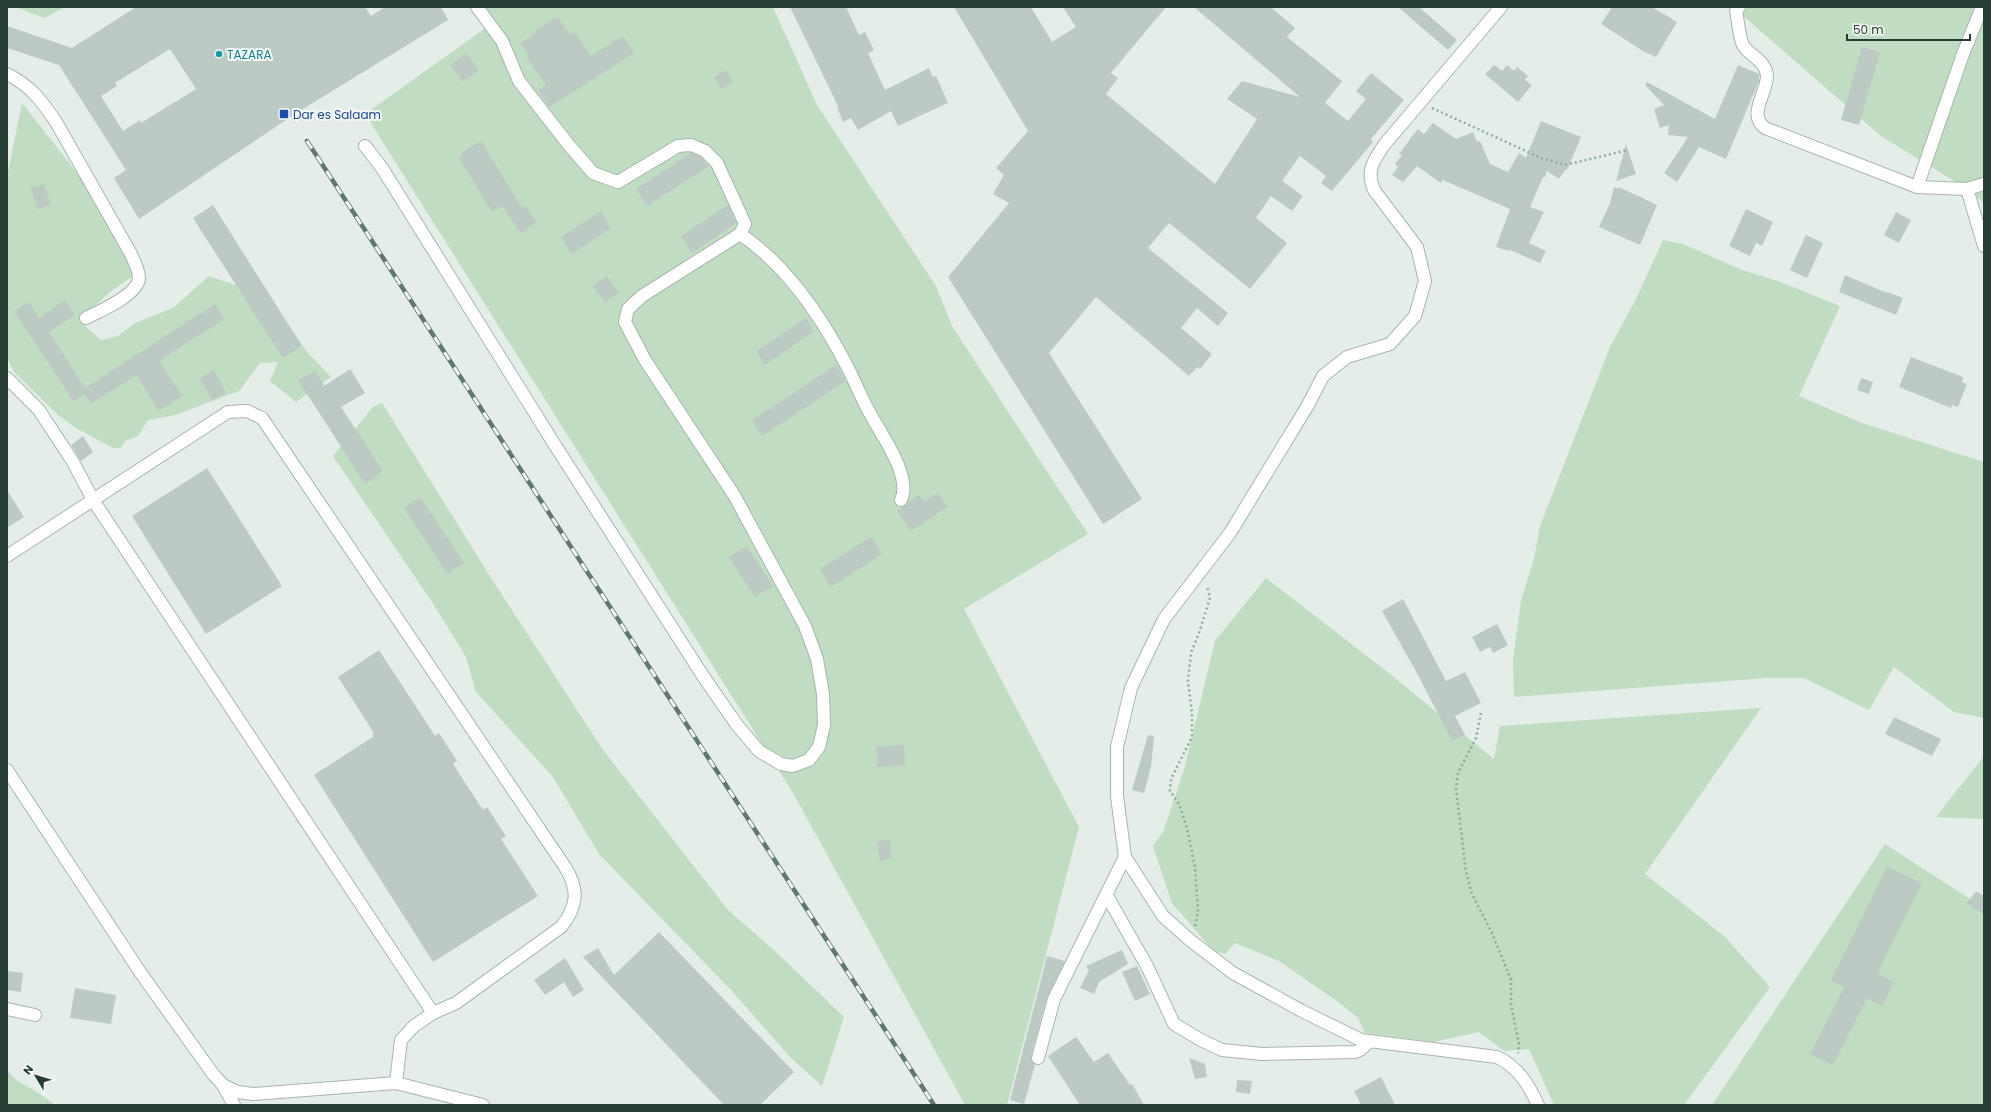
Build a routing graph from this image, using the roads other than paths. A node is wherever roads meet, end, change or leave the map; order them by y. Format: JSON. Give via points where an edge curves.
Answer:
{"nodes":[{"id":1,"x":477,"y":7,"type":"edge"},
{"id":2,"x":1501,"y":7,"type":"edge"},
{"id":3,"x":1739,"y":7,"type":"edge"},
{"id":4,"x":1982,"y":7,"type":"edge"},
{"id":5,"x":7,"y":74,"type":"edge"},
{"id":6,"x":365,"y":146,"type":"dead end"},
{"id":7,"x":1984,"y":184,"type":"edge"},
{"id":8,"x":1917,"y":187,"type":"junction"},
{"id":9,"x":1967,"y":189,"type":"junction"},
{"id":10,"x":740,"y":234,"type":"junction"},
{"id":11,"x":1984,"y":246,"type":"edge"},
{"id":12,"x":86,"y":318,"type":"dead end"},
{"id":13,"x":7,"y":378,"type":"edge"},
{"id":14,"x":93,"y":500,"type":"junction"},
{"id":15,"x":901,"y":500,"type":"dead end"},
{"id":16,"x":7,"y":556,"type":"edge"},
{"id":17,"x":7,"y":770,"type":"edge"},
{"id":18,"x":1125,"y":857,"type":"junction"},
{"id":19,"x":1107,"y":896,"type":"junction"},
{"id":20,"x":7,"y":1009,"type":"edge"},
{"id":21,"x":433,"y":1012,"type":"junction"},
{"id":22,"x":34,"y":1015,"type":"dead end"},
{"id":23,"x":1370,"y":1041,"type":"junction"},
{"id":24,"x":1038,"y":1058,"type":"dead end"},
{"id":25,"x":396,"y":1083,"type":"junction"},
{"id":26,"x":223,"y":1085,"type":"junction"},
{"id":27,"x":234,"y":1105,"type":"edge"},
{"id":28,"x":482,"y":1105,"type":"edge"},
{"id":29,"x":1538,"y":1105,"type":"edge"}],
"edges":[{"from":1,"to":10,"type":"lane","via":[[502,41],[519,81],[593,173],[618,182],[678,146],[691,145],[705,151],[717,163],[745,224]]},
{"from":2,"to":18,"type":"lane","via":[[1384,146],[1372,165],[1370,179],[1374,190],[1417,247],[1425,281],[1415,316],[1390,344],[1347,357],[1323,376],[1230,533],[1164,619],[1131,688],[1117,747],[1117,796]]},
{"from":3,"to":8,"type":"lane","via":[[1736,11],[1742,44],[1760,61],[1767,77],[1758,108],[1757,118],[1760,124]]},
{"from":4,"to":8,"type":"lane"},
{"from":5,"to":12,"type":"lane","via":[[24,83],[56,122],[132,254],[138,271],[139,279],[135,289]]},
{"from":6,"to":10,"type":"lane","via":[[382,168],[553,442],[732,719],[759,751],[781,764],[793,766],[809,760],[819,747],[824,725],[823,694],[817,659],[805,626],[734,495],[645,360],[625,322],[628,309],[642,296]]},
{"from":7,"to":9,"type":"lane"},
{"from":8,"to":9,"type":"lane"},
{"from":9,"to":11,"type":"lane"},
{"from":10,"to":15,"type":"lane","via":[[776,264],[830,337],[849,369],[871,416],[891,448],[902,478],[904,495]]},
{"from":13,"to":14,"type":"lane","via":[[39,410],[73,462]]},
{"from":14,"to":16,"type":"lane"},
{"from":14,"to":21,"type":"lane"},
{"from":14,"to":21,"type":"lane","via":[[228,412],[247,411],[262,418],[565,867],[572,878],[575,891],[574,904],[561,927],[456,1003]]},
{"from":17,"to":26,"type":"lane","via":[[140,972]]},
{"from":18,"to":19,"type":"lane"},
{"from":18,"to":23,"type":"lane","via":[[1163,916],[1233,973],[1302,1012],[1361,1040]]},
{"from":19,"to":23,"type":"lane","via":[[1147,966],[1174,1024],[1201,1040],[1222,1050],[1262,1054],[1355,1052]]},
{"from":19,"to":24,"type":"lane","via":[[1054,999]]},
{"from":20,"to":22,"type":"lane"},
{"from":21,"to":25,"type":"lane","via":[[401,1040]]},
{"from":23,"to":29,"type":"lane","via":[[1497,1057],[1515,1070],[1530,1088]]},
{"from":25,"to":26,"type":"lane","via":[[253,1094],[237,1092]]},
{"from":25,"to":28,"type":"lane"},
{"from":26,"to":27,"type":"lane"}]}
